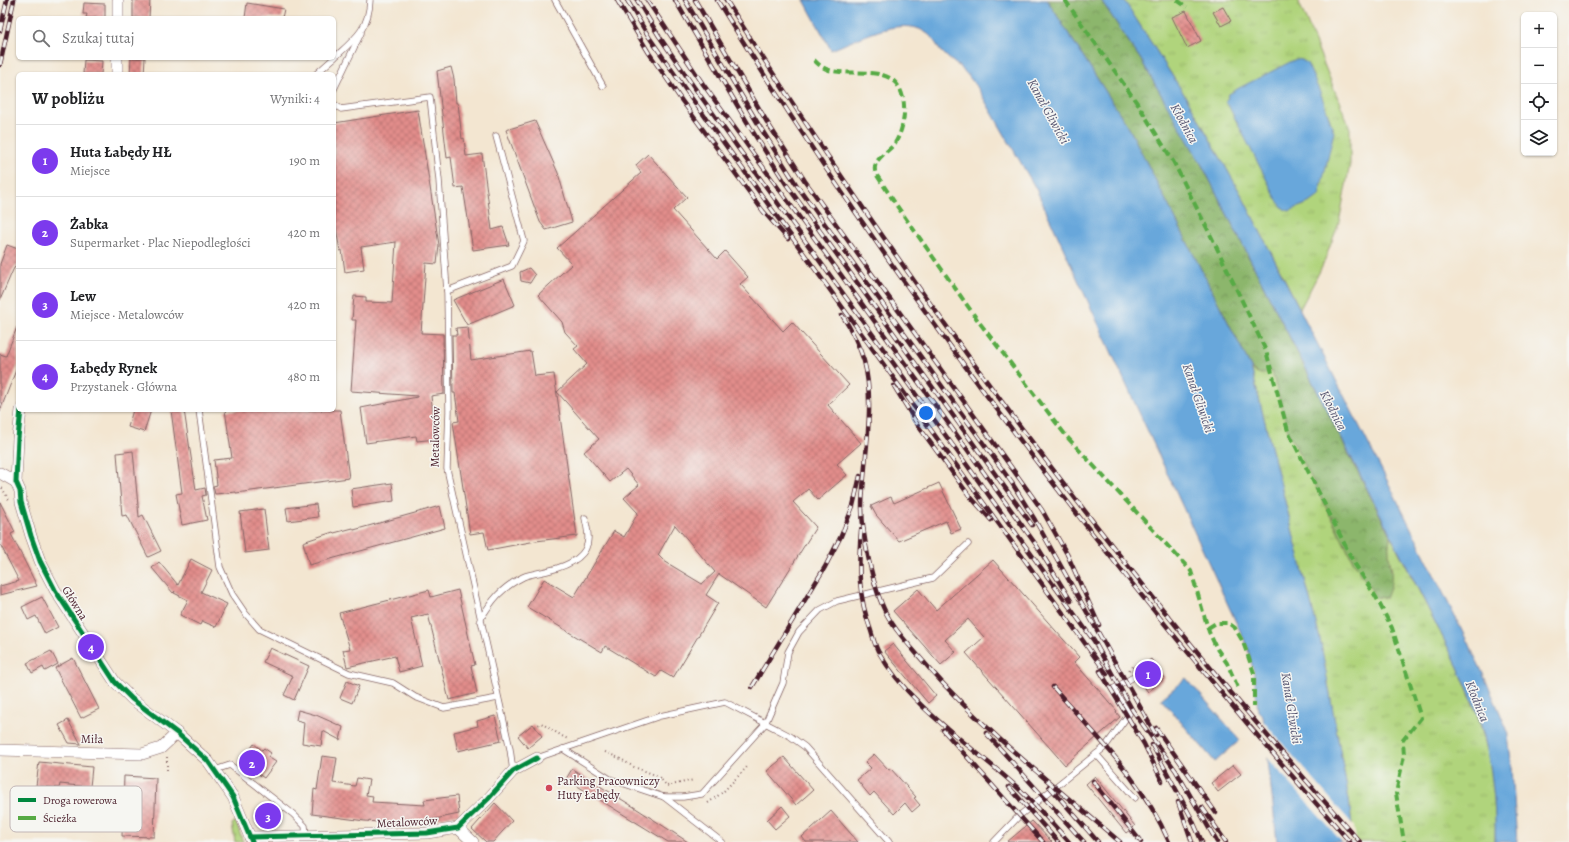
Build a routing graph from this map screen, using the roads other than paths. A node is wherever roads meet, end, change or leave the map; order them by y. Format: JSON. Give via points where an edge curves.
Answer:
{"nodes":[{"id":1,"x":118,"y":0,"type":"edge"},
{"id":2,"x":370,"y":0,"type":"edge"},
{"id":3,"x":555,"y":0,"type":"edge"},
{"id":4,"x":118,"y":16,"type":"edge"},
{"id":5,"x":363,"y":30,"type":"junction"},
{"id":6,"x":336,"y":56,"type":"edge"},
{"id":7,"x":117,"y":60,"type":"edge"},
{"id":8,"x":332,"y":60,"type":"edge"},
{"id":9,"x":117,"y":72,"type":"edge"},
{"id":10,"x":318,"y":72,"type":"edge"},
{"id":11,"x":336,"y":85,"type":"edge"},
{"id":12,"x":603,"y":86,"type":"dead end"},
{"id":13,"x":336,"y":106,"type":"edge"},
{"id":14,"x":496,"y":136,"type":"dead end"},
{"id":15,"x":447,"y":291,"type":"junction"},
{"id":16,"x":21,"y":412,"type":"edge"},
{"id":17,"x":199,"y":412,"type":"edge"},
{"id":18,"x":0,"y":473,"type":"edge"},
{"id":19,"x":16,"y":482,"type":"junction"},
{"id":20,"x":585,"y":518,"type":"dead end"},
{"id":21,"x":968,"y":544,"type":"dead end"},
{"id":22,"x":480,"y":620,"type":"junction"},
{"id":23,"x":1132,"y":678,"type":"dead end"},
{"id":24,"x":498,"y":698,"type":"junction"},
{"id":25,"x":765,"y":724,"type":"junction"},
{"id":26,"x":177,"y":733,"type":"junction"},
{"id":27,"x":563,"y":749,"type":"junction"},
{"id":28,"x":0,"y":750,"type":"edge"},
{"id":29,"x":1096,"y":754,"type":"junction"},
{"id":30,"x":537,"y":758,"type":"joint"},
{"id":31,"x":215,"y":770,"type":"junction"},
{"id":32,"x":514,"y":771,"type":"junction"},
{"id":33,"x":664,"y":797,"type":"junction"},
{"id":34,"x":1135,"y":798,"type":"dead end"},
{"id":35,"x":458,"y":828,"type":"junction"},
{"id":36,"x":306,"y":835,"type":"junction"},
{"id":37,"x":251,"y":839,"type":"edge"},
{"id":38,"x":473,"y":842,"type":"edge"},
{"id":39,"x":722,"y":842,"type":"edge"},
{"id":40,"x":889,"y":842,"type":"edge"},
{"id":41,"x":994,"y":842,"type":"edge"}],
"edges":[{"from":1,"to":4,"type":"street"},
{"from":2,"to":5,"type":"lane","via":[[370,10]]},
{"from":3,"to":12,"type":"lane"},
{"from":5,"to":6,"type":"lane"},
{"from":5,"to":11,"type":"lane"},
{"from":7,"to":9,"type":"street"},
{"from":8,"to":10,"type":"lane"},
{"from":13,"to":15,"type":"lane","name":"Metalowców","via":[[340,109],[430,97]]},
{"from":14,"to":15,"type":"lane","via":[[524,241],[512,266]]},
{"from":15,"to":22,"type":"lane","name":"Metalowców","via":[[447,469]]},
{"from":16,"to":19,"type":"street","name":"Główna"},
{"from":17,"to":24,"type":"lane","via":[[220,567],[232,594],[259,629],[349,673],[393,683],[415,697],[444,708]]},
{"from":18,"to":19,"type":"street"},
{"from":19,"to":26,"type":"street","name":"Główna","via":[[40,561],[69,612],[115,682],[132,699]]},
{"from":20,"to":22,"type":"lane","via":[[588,538],[585,550],[574,561],[560,568],[524,576],[504,588]]},
{"from":21,"to":25,"type":"lane","via":[[933,578],[837,601],[820,610],[799,632],[788,652],[783,683]]},
{"from":22,"to":24,"type":"lane","name":"Metalowców"},
{"from":23,"to":29,"type":"lane","via":[[1113,689],[1129,714],[1105,747]]},
{"from":24,"to":32,"type":"lane","name":"Metalowców"},
{"from":25,"to":27,"type":"lane","via":[[726,702],[660,716]]},
{"from":25,"to":33,"type":"lane","via":[[702,794]]},
{"from":25,"to":40,"type":"lane","via":[[806,747]]},
{"from":26,"to":28,"type":"street","name":"Miła","via":[[161,748],[142,754]]},
{"from":26,"to":31,"type":"street","name":"Główna"},
{"from":27,"to":30,"type":"lane"},
{"from":27,"to":33,"type":"lane","via":[[610,779]]},
{"from":29,"to":34,"type":"lane"},
{"from":29,"to":41,"type":"lane","via":[[1019,816]]},
{"from":30,"to":32,"type":"street"},
{"from":31,"to":36,"type":"lane","via":[[230,765],[293,814],[305,826]]},
{"from":31,"to":37,"type":"street","name":"Główna","via":[[233,797]]},
{"from":32,"to":35,"type":"street"},
{"from":33,"to":39,"type":"lane"},
{"from":35,"to":36,"type":"street","name":"Metalowców","via":[[427,832]]},
{"from":35,"to":38,"type":"street"},
{"from":36,"to":37,"type":"street","name":"Metalowców"}]}
